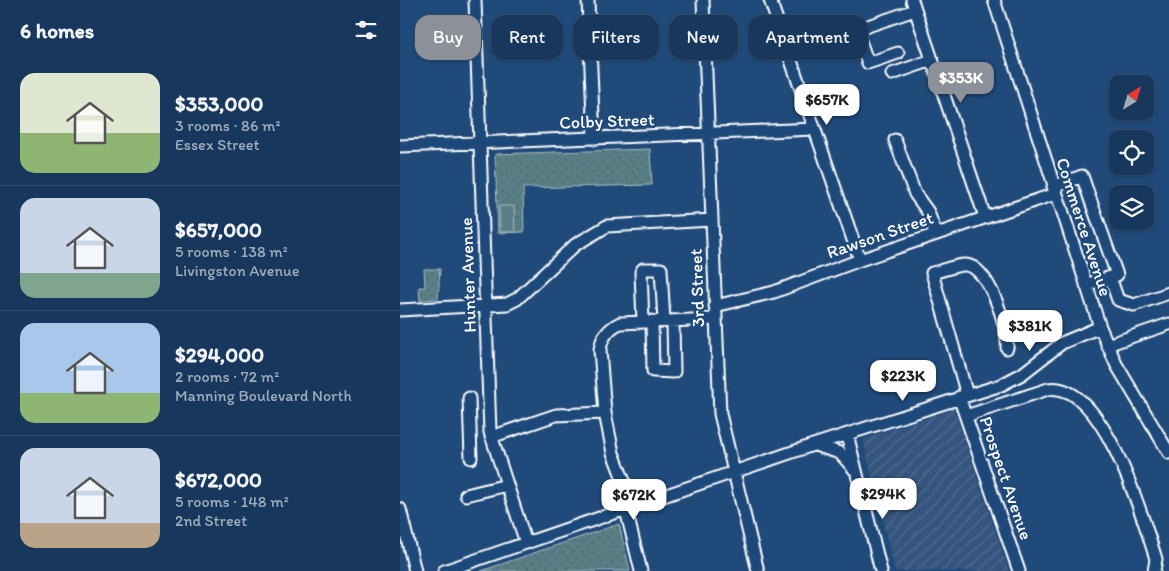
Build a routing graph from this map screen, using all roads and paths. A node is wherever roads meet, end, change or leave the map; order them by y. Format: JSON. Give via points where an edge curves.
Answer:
{"nodes":[{"id":1,"x":475,"y":0,"type":"edge"},
{"id":2,"x":588,"y":0,"type":"edge"},
{"id":3,"x":704,"y":0,"type":"edge"},
{"id":4,"x":770,"y":0,"type":"edge"},
{"id":5,"x":994,"y":0,"type":"edge"},
{"id":6,"x":913,"y":5,"type":"edge"},
{"id":7,"x":898,"y":53,"type":"dead end"},
{"id":8,"x":932,"y":60,"type":"junction"},
{"id":9,"x":892,"y":74,"type":"dead end"},
{"id":10,"x":814,"y":129,"type":"junction"},
{"id":11,"x":709,"y":135,"type":"junction"},
{"id":12,"x":594,"y":139,"type":"junction"},
{"id":13,"x":895,"y":140,"type":"dead end"},
{"id":14,"x":480,"y":143,"type":"junction"},
{"id":15,"x":400,"y":146,"type":"edge"},
{"id":16,"x":1054,"y":190,"type":"junction"},
{"id":17,"x":985,"y":217,"type":"junction"},
{"id":18,"x":712,"y":220,"type":"junction"},
{"id":19,"x":936,"y":234,"type":"junction"},
{"id":20,"x":860,"y":260,"type":"junction"},
{"id":21,"x":1110,"y":277,"type":"junction"},
{"id":22,"x":1086,"y":285,"type":"junction"},
{"id":23,"x":1169,"y":293,"type":"edge"},
{"id":24,"x":486,"y":306,"type":"junction"},
{"id":25,"x":715,"y":306,"type":"junction"},
{"id":26,"x":400,"y":310,"type":"edge"},
{"id":27,"x":716,"y":320,"type":"junction"},
{"id":28,"x":668,"y":321,"type":"junction"},
{"id":29,"x":647,"y":322,"type":"junction"},
{"id":30,"x":1169,"y":324,"type":"edge"},
{"id":31,"x":1100,"y":328,"type":"junction"},
{"id":32,"x":1107,"y":345,"type":"junction"},
{"id":33,"x":1007,"y":348,"type":"dead end"},
{"id":34,"x":963,"y":396,"type":"junction"},
{"id":35,"x":469,"y":398,"type":"dead end"},
{"id":36,"x":605,"y":413,"type":"junction"},
{"id":37,"x":966,"y":416,"type":"junction"},
{"id":38,"x":847,"y":434,"type":"junction"},
{"id":39,"x":491,"y":436,"type":"junction"},
{"id":40,"x":813,"y":445,"type":"junction"},
{"id":41,"x":1169,"y":453,"type":"edge"},
{"id":42,"x":471,"y":458,"type":"dead end"},
{"id":43,"x":733,"y":473,"type":"junction"},
{"id":44,"x":858,"y":476,"type":"junction"},
{"id":45,"x":506,"y":485,"type":"junction"},
{"id":46,"x":466,"y":495,"type":"dead end"},
{"id":47,"x":630,"y":508,"type":"junction"},
{"id":48,"x":400,"y":510,"type":"edge"},
{"id":49,"x":526,"y":543,"type":"junction"},
{"id":50,"x":415,"y":571,"type":"edge"},
{"id":51,"x":444,"y":571,"type":"edge"},
{"id":52,"x":641,"y":571,"type":"edge"},
{"id":53,"x":758,"y":571,"type":"edge"},
{"id":54,"x":881,"y":571,"type":"edge"},
{"id":55,"x":1019,"y":571,"type":"edge"},
{"id":56,"x":1154,"y":571,"type":"edge"}],
"edges":[{"from":1,"to":14,"type":"street","name":"Hunter Avenue"},
{"from":2,"to":12,"type":"street"},
{"from":3,"to":11,"type":"street","name":"3rd Street"},
{"from":4,"to":10,"type":"street"},
{"from":5,"to":16,"type":"street","name":"Commerce Avenue"},
{"from":6,"to":7,"type":"street","via":[[856,30],[868,63]]},
{"from":6,"to":8,"type":"street"},
{"from":8,"to":9,"type":"street"},
{"from":8,"to":17,"type":"street"},
{"from":10,"to":11,"type":"street","name":"Colby Street"},
{"from":10,"to":20,"type":"street"},
{"from":11,"to":12,"type":"street","name":"Colby Street"},
{"from":11,"to":18,"type":"street","name":"3rd Street"},
{"from":12,"to":14,"type":"street","name":"Colby Street"},
{"from":13,"to":19,"type":"street","via":[[915,194],[928,212]]},
{"from":14,"to":15,"type":"street","name":"Colby Street"},
{"from":14,"to":24,"type":"street","name":"Hunter Avenue"},
{"from":16,"to":17,"type":"street","name":"Rawson Street"},
{"from":16,"to":21,"type":"street","name":"Rawson Street","via":[[1082,176],[1117,275]]},
{"from":16,"to":22,"type":"street","name":"Commerce Avenue"},
{"from":17,"to":19,"type":"street","name":"Rawson Street"},
{"from":18,"to":24,"type":"street","via":[[607,226],[575,245],[514,301],[501,306]]},
{"from":18,"to":25,"type":"street","name":"3rd Street"},
{"from":19,"to":20,"type":"street","name":"Rawson Street"},
{"from":20,"to":25,"type":"street","name":"Rawson Street","via":[[774,292]]},
{"from":21,"to":22,"type":"street"},
{"from":21,"to":23,"type":"street","via":[[1118,300],[1134,305]]},
{"from":22,"to":31,"type":"street","name":"Commerce Avenue"},
{"from":24,"to":26,"type":"street"},
{"from":24,"to":39,"type":"street","name":"Hunter Avenue"},
{"from":25,"to":27,"type":"street","name":"3rd Street"},
{"from":27,"to":28,"type":"street"},
{"from":27,"to":43,"type":"street","name":"3rd Street","via":[[720,414]]},
{"from":28,"to":29,"type":"street"},
{"from":28,"to":29,"type":"street","via":[[674,372],[654,371]]},
{"from":28,"to":29,"type":"street","via":[[661,269],[643,269]]},
{"from":29,"to":36,"type":"street","via":[[620,323],[602,340]]},
{"from":30,"to":32,"type":"street"},
{"from":31,"to":32,"type":"street","name":"Commerce Avenue"},
{"from":31,"to":34,"type":"street","via":[[1062,343],[1012,381]]},
{"from":32,"to":41,"type":"street","name":"Commerce Avenue"},
{"from":33,"to":34,"type":"street","name":"Prospect Avenue","via":[[1008,339],[992,289],[978,270],[966,265],[932,273]]},
{"from":34,"to":37,"type":"street","name":"Prospect Avenue"},
{"from":34,"to":38,"type":"street"},
{"from":35,"to":42,"type":"street"},
{"from":36,"to":39,"type":"street","via":[[556,415]]},
{"from":36,"to":47,"type":"street"},
{"from":37,"to":55,"type":"street","name":"Prospect Avenue"},
{"from":37,"to":56,"type":"street","via":[[1056,388],[1081,400],[1117,452],[1130,481],[1156,559]]},
{"from":38,"to":40,"type":"street"},
{"from":38,"to":44,"type":"street"},
{"from":39,"to":45,"type":"street","name":"Hunter Avenue"},
{"from":40,"to":43,"type":"street"},
{"from":40,"to":44,"type":"street","via":[[840,453]]},
{"from":43,"to":47,"type":"street"},
{"from":43,"to":53,"type":"street","name":"3rd Street"},
{"from":44,"to":54,"type":"street"},
{"from":45,"to":46,"type":"street"},
{"from":45,"to":49,"type":"street","name":"Hunter Avenue"},
{"from":47,"to":49,"type":"street"},
{"from":47,"to":52,"type":"street"},
{"from":48,"to":50,"type":"street"},
{"from":49,"to":51,"type":"street"}]}
